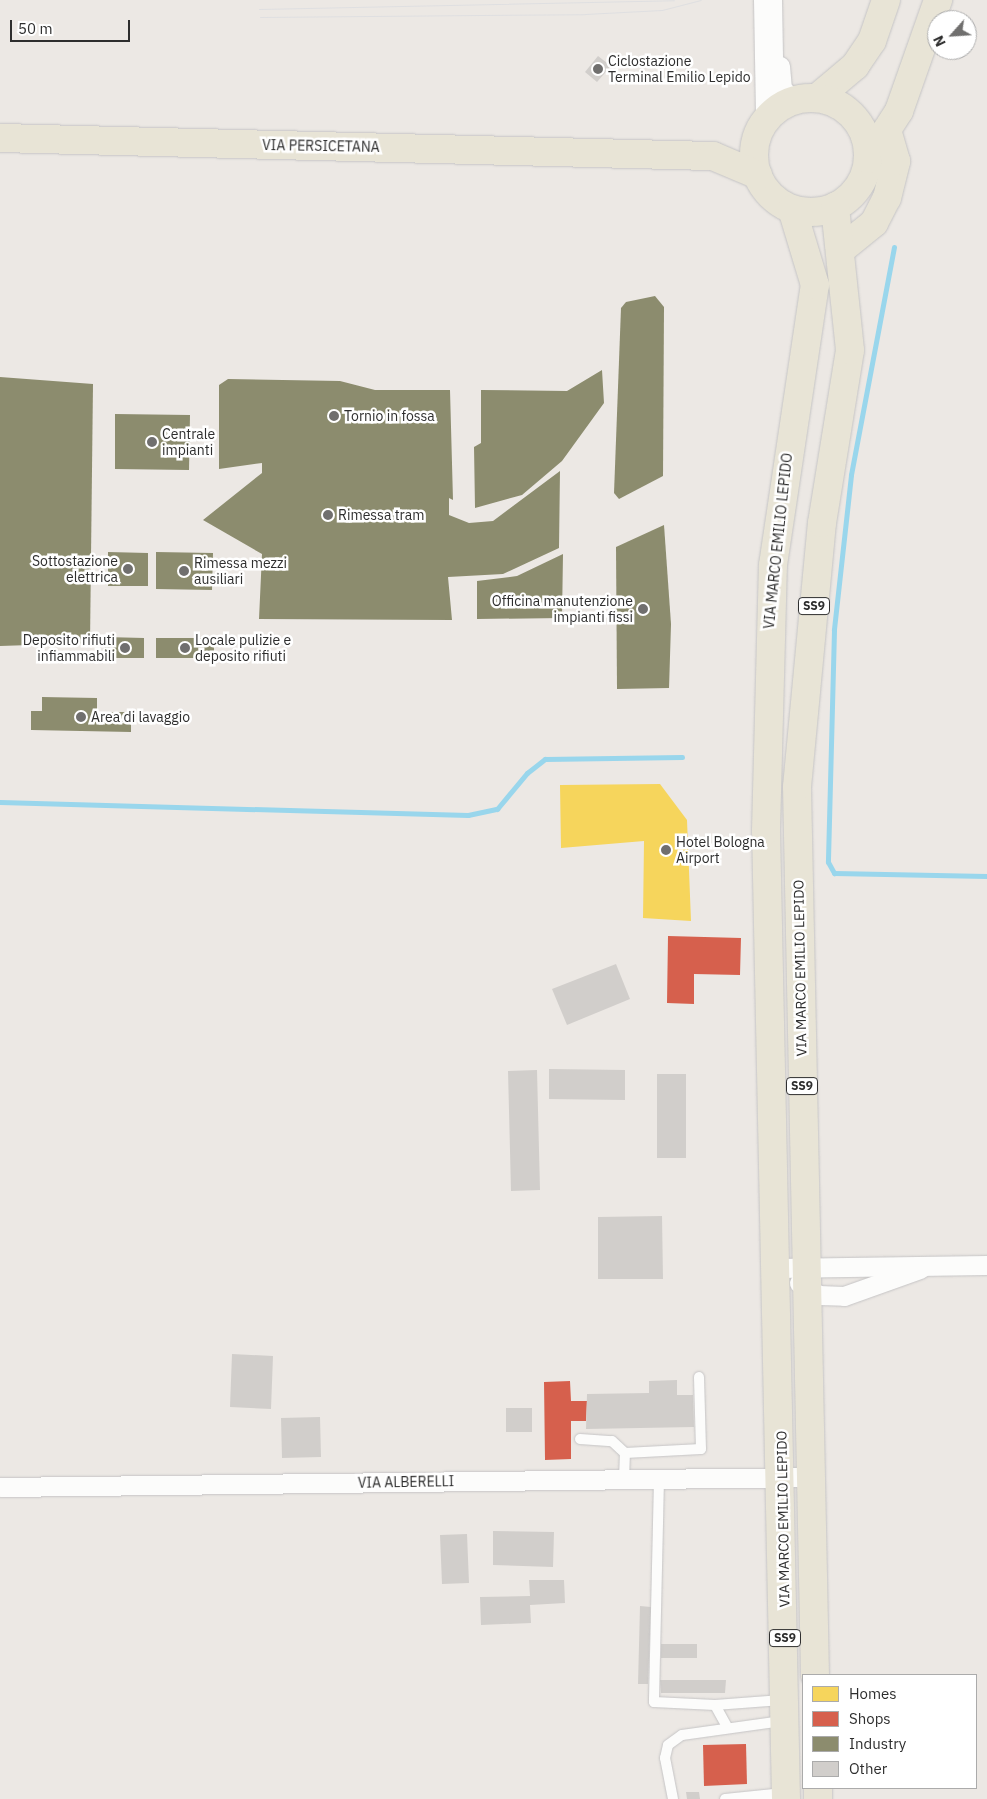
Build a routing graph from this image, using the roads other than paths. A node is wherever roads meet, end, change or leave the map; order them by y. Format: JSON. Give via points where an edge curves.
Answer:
{"nodes":[{"id":1,"x":768,"y":0,"type":"edge"},
{"id":2,"x":780,"y":0,"type":"edge"},
{"id":3,"x":886,"y":0,"type":"edge"},
{"id":4,"x":938,"y":0,"type":"edge"},
{"id":5,"x":806,"y":99,"type":"junction"},
{"id":6,"x":764,"y":125,"type":"junction"},
{"id":7,"x":887,"y":130,"type":"junction"},
{"id":8,"x":0,"y":138,"type":"edge"},
{"id":9,"x":642,"y":153,"type":"junction"},
{"id":10,"x":868,"y":160,"type":"junction"},
{"id":11,"x":758,"y":174,"type":"junction"},
{"id":12,"x":835,"y":207,"type":"junction"},
{"id":13,"x":792,"y":209,"type":"junction"},
{"id":14,"x":843,"y":248,"type":"junction"},
{"id":15,"x":767,"y":848,"type":"junction"},
{"id":16,"x":798,"y":848,"type":"junction"},
{"id":17,"x":987,"y":1265,"type":"edge"},
{"id":18,"x":928,"y":1266,"type":"junction"},
{"id":19,"x":778,"y":1268,"type":"junction"},
{"id":20,"x":805,"y":1278,"type":"junction"},
{"id":21,"x":699,"y":1377,"type":"dead end"},
{"id":22,"x":580,"y":1439,"type":"dead end"},
{"id":23,"x":625,"y":1453,"type":"junction"},
{"id":24,"x":812,"y":1477,"type":"junction"},
{"id":25,"x":783,"y":1478,"type":"junction"},
{"id":26,"x":659,"y":1479,"type":"junction"},
{"id":27,"x":624,"y":1480,"type":"junction"},
{"id":28,"x":0,"y":1487,"type":"edge"},
{"id":29,"x":815,"y":1674,"type":"edge"},
{"id":30,"x":715,"y":1705,"type":"junction"},
{"id":31,"x":786,"y":1710,"type":"junction"},
{"id":32,"x":728,"y":1728,"type":"junction"},
{"id":33,"x":786,"y":1796,"type":"edge"},
{"id":34,"x":672,"y":1799,"type":"edge"},
{"id":35,"x":725,"y":1799,"type":"edge"}],
"edges":[{"from":1,"to":6,"type":"main road"},
{"from":2,"to":5,"type":"street","via":[[780,84]]},
{"from":3,"to":5,"type":"main road","via":[[872,41],[855,66]]},
{"from":4,"to":7,"type":"main road","via":[[911,84]]},
{"from":5,"to":6,"type":"main road"},
{"from":5,"to":10,"type":"main road","via":[[851,115],[866,142]]},
{"from":6,"to":9,"type":"main road","name":"VIA PERSICETANA","via":[[713,147]]},
{"from":6,"to":11,"type":"main road"},
{"from":7,"to":10,"type":"main road"},
{"from":7,"to":14,"type":"main road","via":[[896,161],[888,198],[874,223]]},
{"from":8,"to":9,"type":"main road","name":"VIA PERSICETANA"},
{"from":9,"to":11,"type":"main road","name":"VIA PERSICETANA","via":[[713,156]]},
{"from":10,"to":12,"type":"main road","via":[[857,189]]},
{"from":11,"to":13,"type":"main road","via":[[776,200]]},
{"from":12,"to":13,"type":"main road","via":[[812,212]]},
{"from":12,"to":14,"type":"main road","name":"VIA MARCO EMILIO LEPIDO","number":"SS9"},
{"from":13,"to":15,"type":"main road","name":"VIA MARCO EMILIO LEPIDO","number":"SS9","via":[[815,285],[773,566],[767,658]]},
{"from":14,"to":16,"type":"main road","name":"VIA MARCO EMILIO LEPIDO","number":"SS9","via":[[850,350],[822,523],[797,787]]},
{"from":15,"to":16,"type":"street"},
{"from":15,"to":19,"type":"main road","name":"VIA MARCO EMILIO LEPIDO","number":"SS9"},
{"from":16,"to":20,"type":"main road","name":"VIA MARCO EMILIO LEPIDO","number":"SS9"},
{"from":17,"to":18,"type":"street"},
{"from":18,"to":20,"type":"street"},
{"from":18,"to":20,"type":"street","via":[[854,1295],[829,1297]]},
{"from":19,"to":20,"type":"street"},
{"from":19,"to":25,"type":"main road","name":"VIA MARCO EMILIO LEPIDO","number":"SS9"},
{"from":20,"to":24,"type":"main road","name":"VIA MARCO EMILIO LEPIDO","number":"SS9"},
{"from":21,"to":23,"type":"lane","via":[[701,1449]]},
{"from":22,"to":23,"type":"lane","via":[[612,1441]]},
{"from":23,"to":27,"type":"lane"},
{"from":24,"to":25,"type":"street","name":"VIA ALBERELLI"},
{"from":24,"to":29,"type":"main road","name":"VIA MARCO EMILIO LEPIDO","number":"SS9"},
{"from":25,"to":26,"type":"street","name":"VIA ALBERELLI"},
{"from":25,"to":31,"type":"main road","name":"VIA MARCO EMILIO LEPIDO","number":"SS9"},
{"from":26,"to":27,"type":"street","name":"VIA ALBERELLI"},
{"from":26,"to":30,"type":"lane","via":[[654,1702]]},
{"from":27,"to":28,"type":"street","name":"VIA ALBERELLI"},
{"from":30,"to":31,"type":"lane"},
{"from":30,"to":32,"type":"lane"},
{"from":31,"to":32,"type":"lane"},
{"from":31,"to":33,"type":"main road","name":"VIA MARCO EMILIO LEPIDO","number":"SS9"},
{"from":32,"to":34,"type":"lane","via":[[682,1735],[668,1744],[665,1758]]},
{"from":33,"to":35,"type":"lane"}]}
